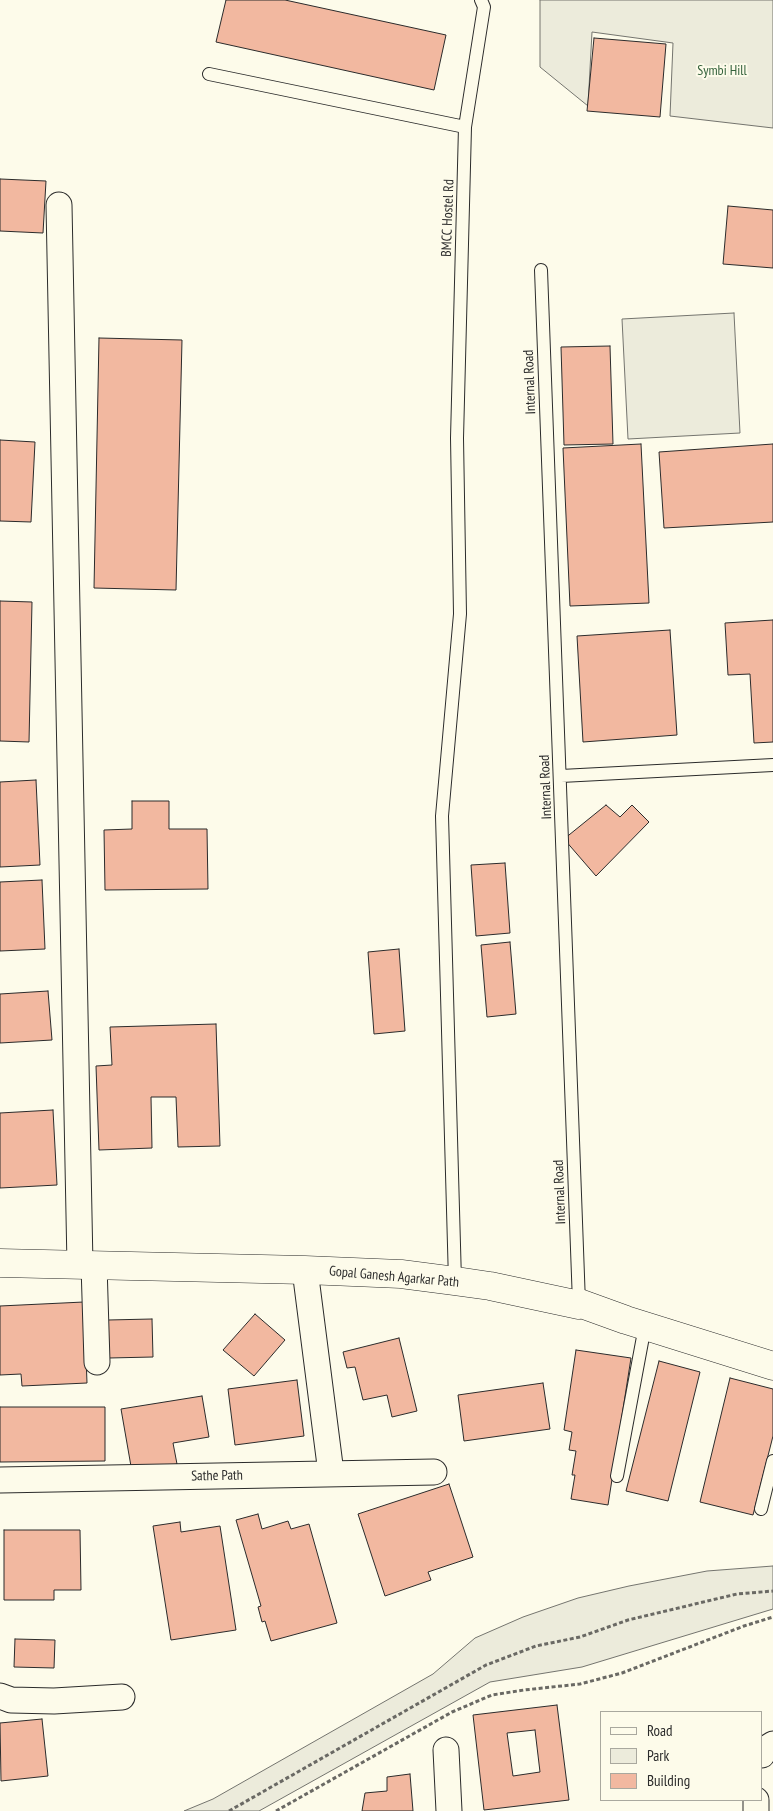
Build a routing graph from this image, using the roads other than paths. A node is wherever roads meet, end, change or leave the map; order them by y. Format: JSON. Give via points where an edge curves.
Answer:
{"nodes":[{"id":1,"x":481,"y":0,"type":"edge"},
{"id":2,"x":209,"y":74,"type":"dead end"},
{"id":3,"x":465,"y":127,"type":"junction"},
{"id":4,"x":59,"y":205,"type":"dead end"},
{"id":5,"x":541,"y":270,"type":"dead end"},
{"id":6,"x":773,"y":765,"type":"edge"},
{"id":7,"x":560,"y":776,"type":"junction"},
{"id":8,"x":0,"y":1263,"type":"edge"},
{"id":9,"x":87,"y":1265,"type":"junction"},
{"id":10,"x":305,"y":1270,"type":"junction"},
{"id":11,"x":455,"y":1281,"type":"junction"},
{"id":12,"x":579,"y":1303,"type":"junction"},
{"id":13,"x":645,"y":1326,"type":"junction"},
{"id":14,"x":97,"y":1362,"type":"dead end"},
{"id":15,"x":773,"y":1366,"type":"edge"},
{"id":16,"x":773,"y":1460,"type":"edge"},
{"id":17,"x":434,"y":1472,"type":"dead end"},
{"id":18,"x":331,"y":1473,"type":"junction"},
{"id":19,"x":617,"y":1476,"type":"dead end"},
{"id":20,"x":0,"y":1480,"type":"edge"},
{"id":21,"x":761,"y":1509,"type":"dead end"},
{"id":22,"x":0,"y":1696,"type":"edge"},
{"id":23,"x":122,"y":1697,"type":"dead end"},
{"id":24,"x":773,"y":1744,"type":"edge"},
{"id":25,"x":446,"y":1750,"type":"dead end"},
{"id":26,"x":763,"y":1753,"type":"edge"},
{"id":27,"x":450,"y":1811,"type":"edge"}],
"edges":[{"from":1,"to":3,"type":"lane","name":"BMCC Hostel Rd","via":[[484,7]]},
{"from":2,"to":3,"type":"lane"},
{"from":3,"to":11,"type":"lane","name":"BMCC Hostel Rd","via":[[457,438],[460,614],[442,816]]},
{"from":4,"to":9,"type":"street"},
{"from":5,"to":7,"type":"lane","name":"Internal Road"},
{"from":6,"to":7,"type":"lane"},
{"from":7,"to":12,"type":"lane","name":"Internal Road"},
{"from":8,"to":9,"type":"street","name":"Gopal Ganesh Agarkar Path"},
{"from":9,"to":10,"type":"street","name":"Gopal Ganesh Agarkar Path"},
{"from":9,"to":14,"type":"street"},
{"from":10,"to":11,"type":"street","name":"Gopal Ganesh Agarkar Path","via":[[401,1274]]},
{"from":10,"to":18,"type":"street"},
{"from":11,"to":12,"type":"street","name":"Gopal Ganesh Agarkar Path"},
{"from":12,"to":13,"type":"street","name":"Gopal Ganesh Agarkar Path"},
{"from":13,"to":15,"type":"street","name":"Gopal Ganesh Agarkar Path"},
{"from":13,"to":19,"type":"lane"},
{"from":16,"to":21,"type":"lane"},
{"from":17,"to":18,"type":"street","name":"Sathe Path"},
{"from":18,"to":20,"type":"street","name":"Sathe Path"},
{"from":22,"to":23,"type":"street","via":[[11,1700],[54,1701]]},
{"from":24,"to":26,"type":"street"},
{"from":25,"to":27,"type":"street"}]}
